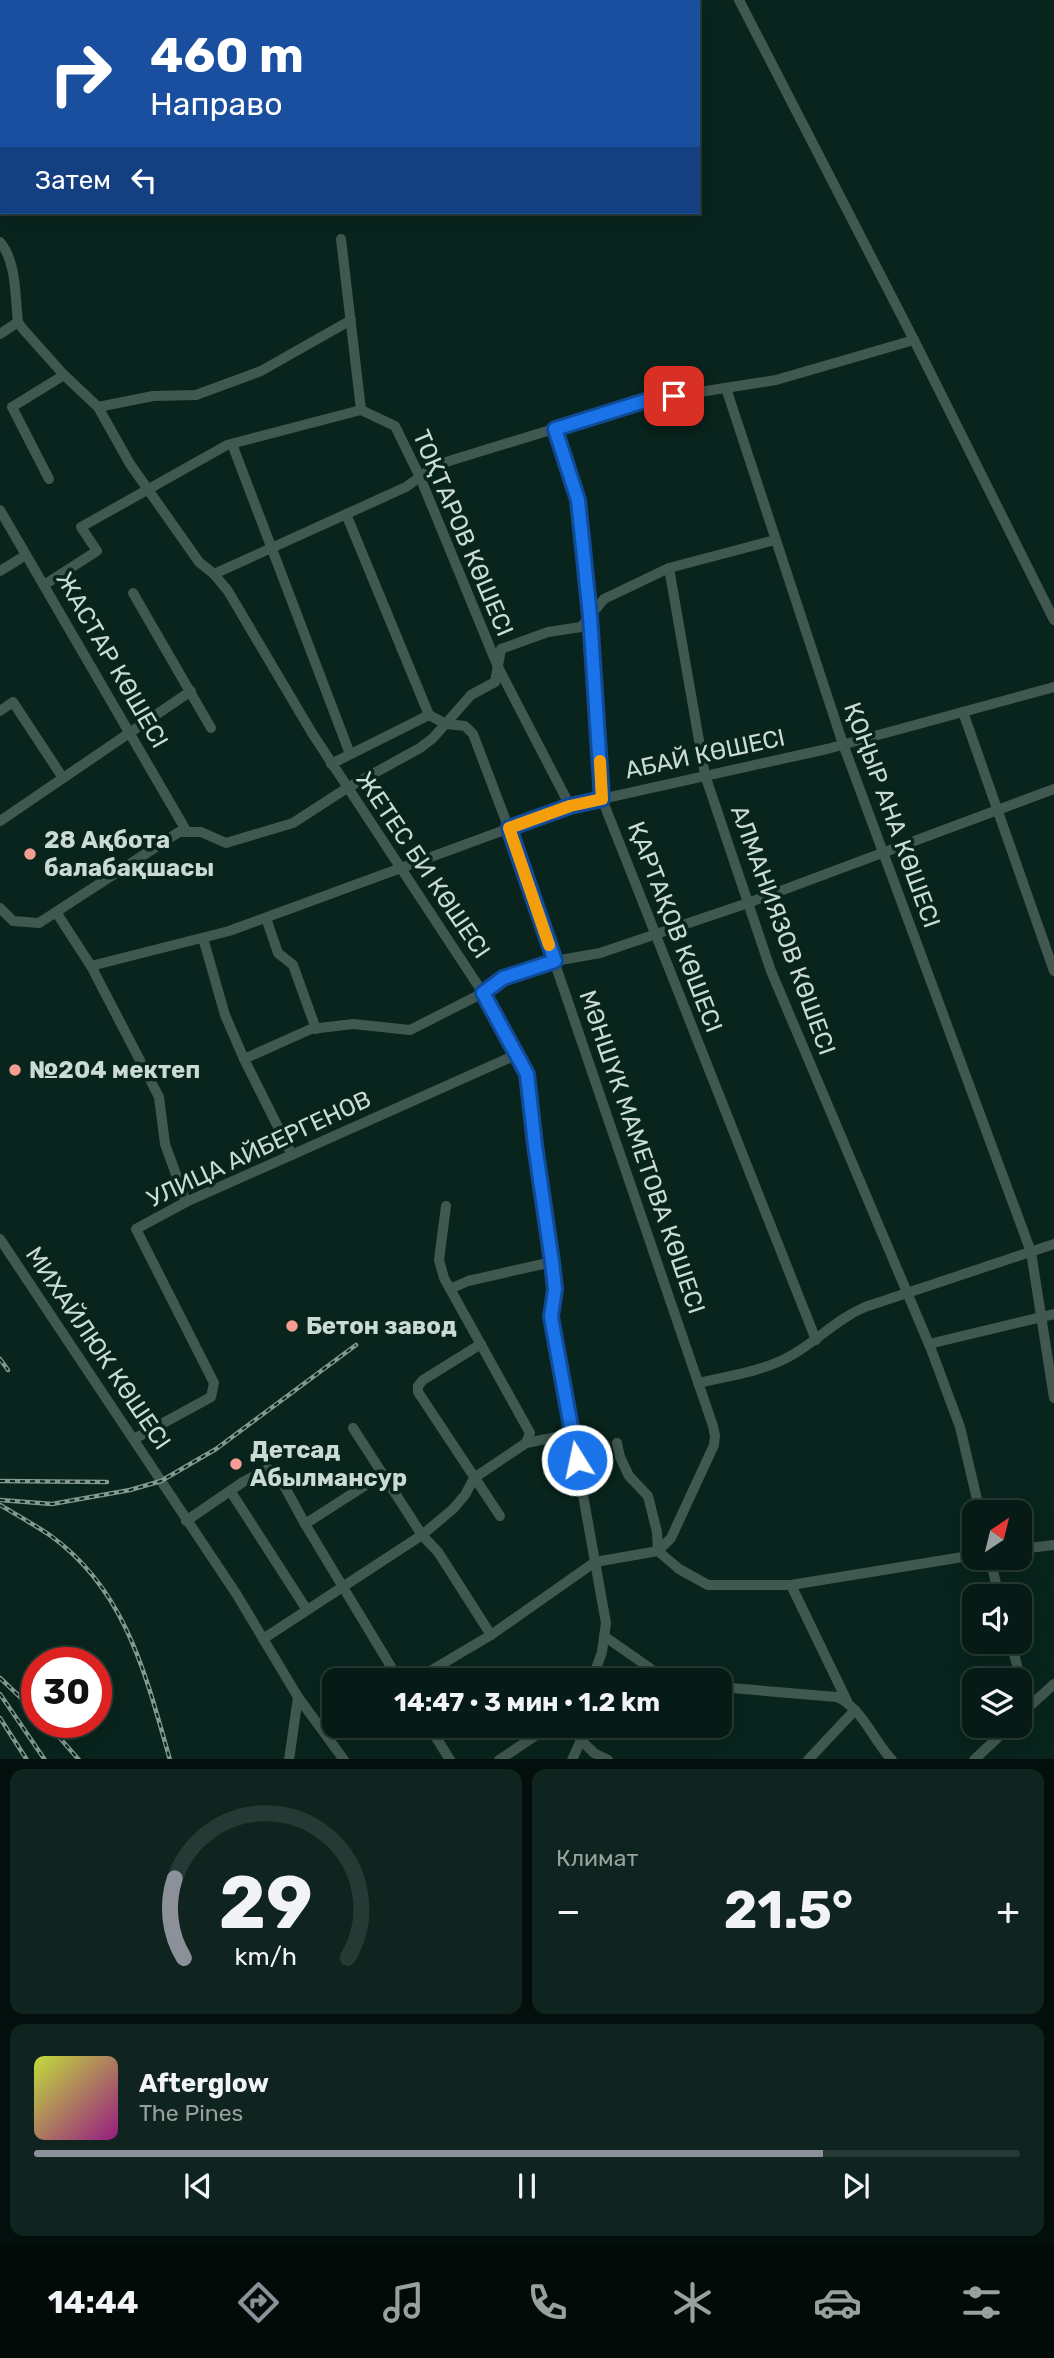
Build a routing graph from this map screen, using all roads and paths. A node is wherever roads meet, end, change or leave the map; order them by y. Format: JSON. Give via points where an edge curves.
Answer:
{"nodes":[{"id":1,"x":738,"y":0,"type":"edge"},
{"id":2,"x":341,"y":239,"type":"dead end"},
{"id":3,"x":0,"y":242,"type":"edge"},
{"id":4,"x":351,"y":320,"type":"junction"},
{"id":5,"x":19,"y":322,"type":"junction"},
{"id":6,"x":0,"y":334,"type":"edge"},
{"id":7,"x":914,"y":340,"type":"junction"},
{"id":8,"x":64,"y":375,"type":"junction"},
{"id":9,"x":726,"y":388,"type":"junction"},
{"id":10,"x":97,"y":407,"type":"junction"},
{"id":11,"x":361,"y":410,"type":"junction"},
{"id":12,"x":555,"y":429,"type":"junction"},
{"id":13,"x":232,"y":444,"type":"junction"},
{"id":14,"x":420,"y":477,"type":"junction"},
{"id":15,"x":49,"y":479,"type":"dead end"},
{"id":16,"x":148,"y":489,"type":"junction"},
{"id":17,"x":0,"y":510,"type":"edge"},
{"id":18,"x":346,"y":514,"type":"junction"},
{"id":19,"x":775,"y":540,"type":"junction"},
{"id":20,"x":271,"y":548,"type":"junction"},
{"id":21,"x":26,"y":555,"type":"junction"},
{"id":22,"x":668,"y":568,"type":"junction"},
{"id":23,"x":0,"y":571,"type":"edge"},
{"id":24,"x":214,"y":574,"type":"junction"},
{"id":25,"x":44,"y":585,"type":"junction"},
{"id":26,"x":133,"y":593,"type":"dead end"},
{"id":27,"x":590,"y":616,"type":"junction"},
{"id":28,"x":1054,"y":620,"type":"edge"},
{"id":29,"x":498,"y":667,"type":"junction"},
{"id":30,"x":1054,"y":687,"type":"edge"},
{"id":31,"x":191,"y":691,"type":"junction"},
{"id":32,"x":0,"y":710,"type":"edge"},
{"id":33,"x":963,"y":712,"type":"junction"},
{"id":34,"x":429,"y":715,"type":"junction"},
{"id":35,"x":446,"y":724,"type":"junction"},
{"id":36,"x":211,"y":728,"type":"dead end"},
{"id":37,"x":130,"y":732,"type":"junction"},
{"id":38,"x":843,"y":744,"type":"junction"},
{"id":39,"x":350,"y":754,"type":"junction"},
{"id":40,"x":331,"y":764,"type":"junction"},
{"id":41,"x":705,"y":775,"type":"junction"},
{"id":42,"x":63,"y":778,"type":"junction"},
{"id":43,"x":347,"y":788,"type":"junction"},
{"id":44,"x":1054,"y":789,"type":"edge"},
{"id":45,"x":602,"y":799,"type":"junction"},
{"id":46,"x":570,"y":806,"type":"junction"},
{"id":47,"x":997,"y":811,"type":"junction"},
{"id":48,"x":0,"y":821,"type":"edge"},
{"id":49,"x":509,"y":828,"type":"junction"},
{"id":50,"x":187,"y":832,"type":"junction"},
{"id":51,"x":883,"y":855,"type":"junction"},
{"id":52,"x":400,"y":868,"type":"junction"},
{"id":53,"x":748,"y":903,"type":"junction"},
{"id":54,"x":0,"y":908,"type":"edge"},
{"id":55,"x":56,"y":912,"type":"junction"},
{"id":56,"x":266,"y":918,"type":"junction"},
{"id":57,"x":655,"y":934,"type":"junction"},
{"id":58,"x":203,"y":938,"type":"junction"},
{"id":59,"x":555,"y":961,"type":"junction"},
{"id":60,"x":90,"y":966,"type":"junction"},
{"id":61,"x":1054,"y":971,"type":"edge"},
{"id":62,"x":483,"y":993,"type":"junction"},
{"id":63,"x":316,"y":1029,"type":"junction"},
{"id":64,"x":518,"y":1054,"type":"junction"},
{"id":65,"x":244,"y":1059,"type":"junction"},
{"id":66,"x":292,"y":1155,"type":"junction"},
{"id":67,"x":186,"y":1202,"type":"junction"},
{"id":68,"x":446,"y":1206,"type":"dead end"},
{"id":69,"x":0,"y":1239,"type":"edge"},
{"id":70,"x":1054,"y":1244,"type":"edge"},
{"id":71,"x":1031,"y":1252,"type":"junction"},
{"id":72,"x":552,"y":1262,"type":"junction"},
{"id":73,"x":450,"y":1289,"type":"junction"},
{"id":74,"x":905,"y":1293,"type":"junction"},
{"id":75,"x":1054,"y":1314,"type":"edge"},
{"id":76,"x":1040,"y":1319,"type":"junction"},
{"id":77,"x":816,"y":1340,"type":"junction"},
{"id":78,"x":929,"y":1344,"type":"junction"},
{"id":79,"x":481,"y":1345,"type":"junction"},
{"id":80,"x":698,"y":1383,"type":"junction"},
{"id":81,"x":1054,"y":1398,"type":"edge"},
{"id":82,"x":353,"y":1428,"type":"dead end"},
{"id":83,"x":572,"y":1434,"type":"junction"},
{"id":84,"x":134,"y":1439,"type":"junction"},
{"id":85,"x":526,"y":1443,"type":"junction"},
{"id":86,"x":617,"y":1443,"type":"dead end"},
{"id":87,"x":383,"y":1474,"type":"junction"},
{"id":88,"x":474,"y":1478,"type":"junction"},
{"id":89,"x":231,"y":1492,"type":"junction"},
{"id":90,"x":977,"y":1500,"type":"edge"},
{"id":91,"x":500,"y":1516,"type":"dead end"},
{"id":92,"x":186,"y":1521,"type":"junction"},
{"id":93,"x":304,"y":1524,"type":"junction"},
{"id":94,"x":422,"y":1535,"type":"junction"},
{"id":95,"x":1054,"y":1545,"type":"edge"},
{"id":96,"x":1032,"y":1548,"type":"edge"},
{"id":97,"x":658,"y":1551,"type":"junction"},
{"id":98,"x":962,"y":1557,"type":"edge"},
{"id":99,"x":595,"y":1562,"type":"junction"},
{"id":100,"x":342,"y":1585,"type":"junction"},
{"id":101,"x":791,"y":1585,"type":"junction"},
{"id":102,"x":307,"y":1610,"type":"junction"},
{"id":103,"x":492,"y":1635,"type":"junction"},
{"id":104,"x":604,"y":1636,"type":"junction"},
{"id":105,"x":263,"y":1639,"type":"junction"},
{"id":106,"x":393,"y":1668,"type":"edge"},
{"id":107,"x":436,"y":1668,"type":"edge"},
{"id":108,"x":596,"y":1668,"type":"edge"},
{"id":109,"x":650,"y":1668,"type":"edge"},
{"id":110,"x":1054,"y":1684,"type":"edge"},
{"id":111,"x":732,"y":1688,"type":"edge"},
{"id":112,"x":298,"y":1697,"type":"junction"},
{"id":113,"x":1032,"y":1705,"type":"edge"},
{"id":114,"x":851,"y":1706,"type":"junction"},
{"id":115,"x":437,"y":1738,"type":"edge"},
{"id":116,"x":531,"y":1738,"type":"edge"},
{"id":117,"x":997,"y":1738,"type":"edge"},
{"id":118,"x":581,"y":1740,"type":"joint"},
{"id":119,"x":289,"y":1759,"type":"edge"},
{"id":120,"x":344,"y":1759,"type":"edge"},
{"id":121,"x":450,"y":1759,"type":"edge"},
{"id":122,"x":499,"y":1759,"type":"edge"},
{"id":123,"x":572,"y":1759,"type":"edge"},
{"id":124,"x":608,"y":1759,"type":"edge"},
{"id":125,"x":808,"y":1759,"type":"edge"},
{"id":126,"x":891,"y":1759,"type":"edge"},
{"id":127,"x":974,"y":1759,"type":"edge"}],
"edges":[{"from":1,"to":7,"type":"street"},
{"from":2,"to":4,"type":"street"},
{"from":3,"to":5,"type":"street","via":[[12,269]]},
{"from":4,"to":10,"type":"street","via":[[261,371],[196,395],[153,396]]},
{"from":4,"to":11,"type":"street"},
{"from":5,"to":6,"type":"street"},
{"from":5,"to":8,"type":"street","name":"ЖЕТЕС БИ КӨШЕСІ"},
{"from":7,"to":9,"type":"street","via":[[776,380]]},
{"from":7,"to":28,"type":"street"},
{"from":8,"to":10,"type":"street","name":"ЖЕТЕС БИ КӨШЕСІ"},
{"from":8,"to":15,"type":"street","via":[[12,407]]},
{"from":9,"to":12,"type":"street","via":[[648,400]]},
{"from":9,"to":19,"type":"street","name":"ҚОҢЫР АНА КӨШЕСІ"},
{"from":10,"to":16,"type":"street","name":"ЖЕТЕС БИ КӨШЕСІ"},
{"from":11,"to":13,"type":"street"},
{"from":11,"to":14,"type":"street","name":"ТОҚТАРОВ КӨШЕСІ","via":[[394,426]]},
{"from":12,"to":14,"type":"street","via":[[436,466]]},
{"from":12,"to":27,"type":"street","name":"ҚАРТАҚОВ КӨШЕСІ","via":[[578,500]]},
{"from":13,"to":16,"type":"street"},
{"from":13,"to":20,"type":"street"},
{"from":14,"to":18,"type":"street"},
{"from":14,"to":29,"type":"street","name":"ТОҚТАРОВ КӨШЕСІ"},
{"from":16,"to":24,"type":"street","name":"ЖЕТЕС БИ КӨШЕСІ","via":[[199,562]]},
{"from":16,"to":25,"type":"street","via":[[82,527],[97,551]]},
{"from":17,"to":21,"type":"street","name":"ЖАСТАР КӨШЕСІ"},
{"from":18,"to":20,"type":"street"},
{"from":18,"to":34,"type":"street"},
{"from":19,"to":22,"type":"street"},
{"from":19,"to":38,"type":"street","name":"ҚОҢЫР АНА КӨШЕСІ"},
{"from":20,"to":24,"type":"street"},
{"from":20,"to":39,"type":"street"},
{"from":21,"to":23,"type":"street"},
{"from":21,"to":25,"type":"street","name":"ЖАСТАР КӨШЕСІ"},
{"from":22,"to":27,"type":"street","via":[[604,599]]},
{"from":22,"to":41,"type":"street","name":"АЛМАНИЯЗОВ КӨШЕСІ"},
{"from":24,"to":40,"type":"street","name":"ЖЕТЕС БИ КӨШЕСІ"},
{"from":25,"to":37,"type":"street","name":"ЖАСТАР КӨШЕСІ"},
{"from":26,"to":31,"type":"street"},
{"from":27,"to":29,"type":"street","via":[[581,627],[548,632],[501,649]]},
{"from":27,"to":45,"type":"street","name":"ҚАРТАҚОВ КӨШЕСІ"},
{"from":29,"to":35,"type":"street","via":[[495,682],[471,695]]},
{"from":29,"to":46,"type":"street","name":"ТОҚТАРОВ КӨШЕСІ"},
{"from":30,"to":33,"type":"street","name":"АБАЙ КӨШЕСІ"},
{"from":31,"to":36,"type":"street"},
{"from":31,"to":37,"type":"street"},
{"from":32,"to":42,"type":"street","via":[[13,702]]},
{"from":33,"to":38,"type":"street","name":"АБАЙ КӨШЕСІ"},
{"from":33,"to":47,"type":"street"},
{"from":34,"to":35,"type":"street","name":"МӘНШҮК МАМЕТОВА КӨШЕСІ"},
{"from":34,"to":39,"type":"street"},
{"from":35,"to":43,"type":"street","via":[[420,748]]},
{"from":35,"to":49,"type":"street","name":"МӘНШҮК МАМЕТОВА КӨШЕСІ","via":[[465,726],[473,734]]},
{"from":37,"to":42,"type":"street"},
{"from":37,"to":50,"type":"street","name":"ЖАСТАР КӨШЕСІ"},
{"from":38,"to":41,"type":"street","name":"АБАЙ КӨШЕСІ"},
{"from":38,"to":51,"type":"street","name":"ҚОҢЫР АНА КӨШЕСІ"},
{"from":39,"to":40,"type":"street"},
{"from":40,"to":43,"type":"street","name":"ЖЕТЕС БИ КӨШЕСІ"},
{"from":41,"to":45,"type":"street","name":"АБАЙ КӨШЕСІ"},
{"from":41,"to":53,"type":"street","name":"АЛМАНИЯЗОВ КӨШЕСІ"},
{"from":42,"to":48,"type":"street"},
{"from":43,"to":50,"type":"street","via":[[293,823],[226,843],[201,832]]},
{"from":43,"to":52,"type":"street","name":"ЖЕТЕС БИ КӨШЕСІ"},
{"from":44,"to":47,"type":"street"},
{"from":45,"to":46,"type":"street","name":"АБАЙ КӨШЕСІ"},
{"from":45,"to":57,"type":"street","name":"ҚАРТАҚОВ КӨШЕСІ"},
{"from":46,"to":49,"type":"street","name":"АБАЙ КӨШЕСІ"},
{"from":47,"to":51,"type":"street"},
{"from":47,"to":61,"type":"street"},
{"from":49,"to":52,"type":"street","name":"АБАЙ КӨШЕСІ"},
{"from":49,"to":59,"type":"street","name":"МӘНШҮК МАМЕТОВА КӨШЕСІ"},
{"from":50,"to":55,"type":"street","via":[[179,832]]},
{"from":51,"to":53,"type":"street"},
{"from":51,"to":71,"type":"street","name":"ҚОҢЫР АНА КӨШЕСІ"},
{"from":52,"to":56,"type":"street","name":"АБАЙ КӨШЕСІ"},
{"from":52,"to":62,"type":"street","name":"ЖЕТЕС БИ КӨШЕСІ"},
{"from":53,"to":57,"type":"street"},
{"from":53,"to":74,"type":"street","name":"АЛМАНИЯЗОВ КӨШЕСІ","via":[[771,971]]},
{"from":54,"to":55,"type":"street","via":[[13,920],[39,923]]},
{"from":55,"to":60,"type":"street"},
{"from":56,"to":58,"type":"street","name":"АБАЙ КӨШЕСІ"},
{"from":56,"to":63,"type":"street","via":[[278,953],[293,965]]},
{"from":57,"to":59,"type":"street","via":[[600,953]]},
{"from":57,"to":77,"type":"street","name":"ҚАРТАҚОВ КӨШЕСІ"},
{"from":58,"to":60,"type":"street","name":"АБАЙ КӨШЕСІ"},
{"from":58,"to":65,"type":"street","via":[[225,1015]]},
{"from":59,"to":62,"type":"street","via":[[503,978]]},
{"from":59,"to":80,"type":"street","name":"МӘНШҮК МАМЕТОВА КӨШЕСІ"},
{"from":60,"to":67,"type":"street","via":[[159,1097],[165,1144]]},
{"from":62,"to":63,"type":"street","via":[[410,1030],[353,1024]]},
{"from":62,"to":64,"type":"street","name":"ЖЕТЕС БИ КӨШЕСІ"},
{"from":63,"to":65,"type":"street"},
{"from":64,"to":66,"type":"street","name":"УЛИЦА АЙБЕРГЕНОВ"},
{"from":64,"to":72,"type":"street","name":"ЖЕТЕС БИ КӨШЕСІ","via":[[527,1074]]},
{"from":65,"to":66,"type":"street"},
{"from":66,"to":67,"type":"street","name":"УЛИЦА АЙБЕРГЕНОВ"},
{"from":67,"to":84,"type":"street","name":"УЛИЦА АЙБЕРГЕНОВ","via":[[136,1229],[214,1383],[211,1398]]},
{"from":68,"to":73,"type":"street","via":[[439,1260]]},
{"from":69,"to":84,"type":"street","name":"МИХАЙЛЮК КӨШЕСІ"},
{"from":70,"to":71,"type":"street"},
{"from":71,"to":74,"type":"street"},
{"from":71,"to":76,"type":"street","name":"ҚОҢЫР АНА КӨШЕСІ"},
{"from":72,"to":73,"type":"street"},
{"from":72,"to":83,"type":"street","name":"ЖЕТЕС БИ КӨШЕСІ","via":[[551,1317]]},
{"from":73,"to":79,"type":"street"},
{"from":74,"to":77,"type":"street","via":[[845,1315]]},
{"from":74,"to":78,"type":"street","name":"АЛМАНИЯЗОВ КӨШЕСІ"},
{"from":75,"to":76,"type":"street"},
{"from":76,"to":78,"type":"street"},
{"from":76,"to":81,"type":"street","name":"ҚОҢЫР АНА КӨШЕСІ"},
{"from":77,"to":80,"type":"street","via":[[789,1357]]},
{"from":78,"to":90,"type":"street","name":"АЛМАНИЯЗОВ КӨШЕСІ","via":[[960,1427]]},
{"from":79,"to":85,"type":"street","via":[[530,1433]]},
{"from":79,"to":88,"type":"street","via":[[418,1386]]},
{"from":80,"to":97,"type":"street","name":"МӘНШҮК МАМЕТОВА КӨШЕСІ","via":[[714,1445],[671,1538]]},
{"from":82,"to":87,"type":"street"},
{"from":83,"to":85,"type":"street"},
{"from":83,"to":99,"type":"street","name":"ЖЕТЕС БИ КӨШЕСІ"},
{"from":84,"to":92,"type":"street","name":"МИХАЙЛЮК КӨШЕСІ"},
{"from":85,"to":88,"type":"street"},
{"from":86,"to":97,"type":"street","via":[[629,1475],[648,1496]]},
{"from":87,"to":93,"type":"street"},
{"from":87,"to":94,"type":"street"},
{"from":88,"to":91,"type":"street"},
{"from":88,"to":94,"type":"street","via":[[453,1509]]},
{"from":89,"to":92,"type":"street"},
{"from":89,"to":93,"type":"street","via":[[272,1468]]},
{"from":89,"to":102,"type":"street"},
{"from":92,"to":105,"type":"street","name":"МИХАЙЛЮК КӨШЕСІ"},
{"from":93,"to":100,"type":"street"},
{"from":94,"to":100,"type":"street"},
{"from":94,"to":103,"type":"street"},
{"from":95,"to":96,"type":"street"},
{"from":97,"to":99,"type":"street"},
{"from":97,"to":101,"type":"street","via":[[708,1585]]},
{"from":98,"to":101,"type":"street"},
{"from":99,"to":103,"type":"street"},
{"from":99,"to":104,"type":"street","name":"ЖЕТЕС БИ КӨШЕСІ","via":[[606,1623]]},
{"from":100,"to":102,"type":"street"},
{"from":100,"to":106,"type":"street"},
{"from":101,"to":114,"type":"street"},
{"from":102,"to":105,"type":"street"},
{"from":103,"to":107,"type":"street"},
{"from":104,"to":108,"type":"street","name":"ЖЕТЕС БИ КӨШЕСІ"},
{"from":104,"to":109,"type":"street"},
{"from":105,"to":112,"type":"street","name":"МИХАЙЛЮК КӨШЕСІ"},
{"from":110,"to":113,"type":"street"},
{"from":111,"to":114,"type":"street","via":[[837,1697]]},
{"from":112,"to":119,"type":"street"},
{"from":112,"to":120,"type":"street","name":"МИХАЙЛЮК КӨШЕСІ"},
{"from":114,"to":125,"type":"street"},
{"from":114,"to":126,"type":"street"},
{"from":115,"to":121,"type":"street"},
{"from":116,"to":122,"type":"street"},
{"from":117,"to":127,"type":"street"},
{"from":118,"to":123,"type":"street"},
{"from":118,"to":124,"type":"street"}]}
